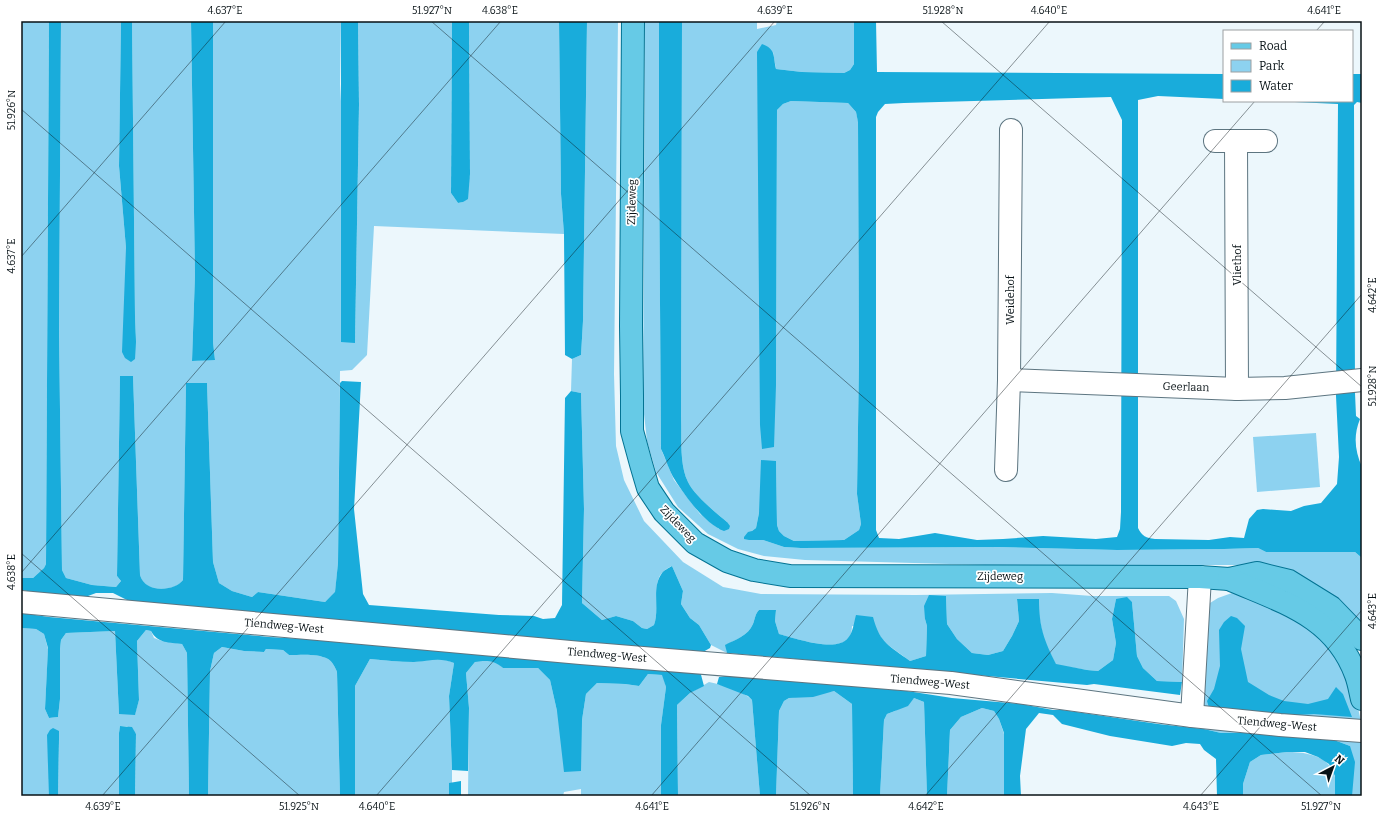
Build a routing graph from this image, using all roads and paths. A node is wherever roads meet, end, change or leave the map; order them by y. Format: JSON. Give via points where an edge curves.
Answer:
{"nodes":[{"id":1,"x":633,"y":21,"type":"edge"},
{"id":2,"x":1011,"y":130,"type":"dead end"},
{"id":3,"x":1215,"y":141,"type":"dead end"},
{"id":4,"x":1236,"y":141,"type":"junction"},
{"id":5,"x":1266,"y":141,"type":"dead end"},
{"id":6,"x":1009,"y":380,"type":"junction"},
{"id":7,"x":1359,"y":380,"type":"edge"},
{"id":8,"x":1237,"y":390,"type":"junction"},
{"id":9,"x":1006,"y":470,"type":"dead end"},
{"id":10,"x":1200,"y":577,"type":"junction"},
{"id":11,"x":1228,"y":579,"type":"junction"},
{"id":12,"x":21,"y":602,"type":"edge"},
{"id":13,"x":1362,"y":639,"type":"edge"},
{"id":14,"x":1360,"y":674,"type":"edge"},
{"id":15,"x":1362,"y":699,"type":"edge"},
{"id":16,"x":1192,"y":716,"type":"junction"},
{"id":17,"x":1362,"y":731,"type":"edge"}],
"edges":[{"from":1,"to":10,"type":"main road","name":"Zijdeweg","via":[[632,431],[648,488],[664,512],[695,543],[727,561],[754,570],[790,576]]},
{"from":2,"to":6,"type":"street","name":"Weidehof"},
{"from":3,"to":4,"type":"street"},
{"from":4,"to":5,"type":"street"},
{"from":4,"to":8,"type":"street","name":"Vliethof"},
{"from":6,"to":8,"type":"street","name":"Geerlaan"},
{"from":6,"to":9,"type":"street","name":"Weidehof"},
{"from":7,"to":8,"type":"street","name":"Geerlaan"},
{"from":10,"to":11,"type":"main road","name":"Zijdeweg"},
{"from":10,"to":16,"type":"street"},
{"from":11,"to":13,"type":"main road","name":"Zijdeweg","via":[[1257,573],[1289,581],[1331,606]]},
{"from":11,"to":14,"type":"main road","name":"Zijdeweg","via":[[1306,614],[1324,627]]},
{"from":12,"to":16,"type":"street","name":"Tiendweg-West","via":[[581,653],[951,683]]},
{"from":14,"to":15,"type":"main road","name":"Zijdeweg"},
{"from":16,"to":17,"type":"street","name":"Tiendweg-West"}]}
